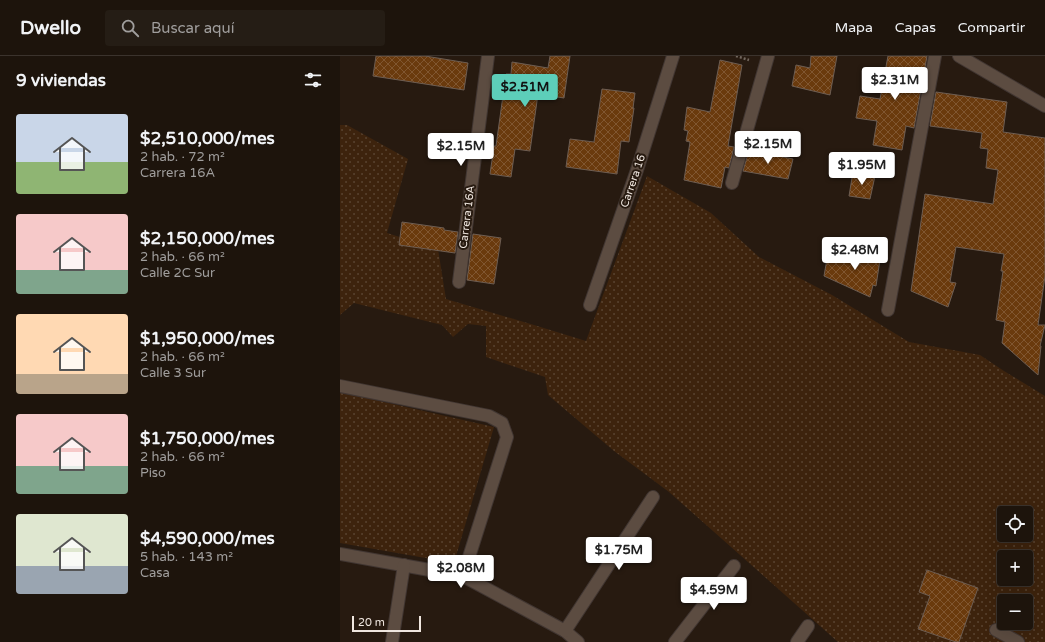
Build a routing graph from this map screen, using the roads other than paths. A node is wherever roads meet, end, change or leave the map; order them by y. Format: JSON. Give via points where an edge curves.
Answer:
{"nodes":[{"id":1,"x":488,"y":56,"type":"edge"},
{"id":2,"x":673,"y":56,"type":"edge"},
{"id":3,"x":768,"y":56,"type":"edge"},
{"id":4,"x":935,"y":56,"type":"edge"},
{"id":5,"x":959,"y":56,"type":"edge"},
{"id":6,"x":980,"y":62,"type":"edge"},
{"id":7,"x":1045,"y":106,"type":"edge"},
{"id":8,"x":732,"y":183,"type":"dead end"},
{"id":9,"x":459,"y":282,"type":"dead end"},
{"id":10,"x":590,"y":305,"type":"dead end"},
{"id":11,"x":888,"y":310,"type":"dead end"},
{"id":12,"x":340,"y":386,"type":"edge"},
{"id":13,"x":653,"y":497,"type":"dead end"},
{"id":14,"x":340,"y":554,"type":"edge"},
{"id":15,"x":404,"y":565,"type":"junction"},
{"id":16,"x":734,"y":566,"type":"dead end"},
{"id":17,"x":463,"y":576,"type":"junction"},
{"id":18,"x":808,"y":626,"type":"dead end"},
{"id":19,"x":996,"y":630,"type":"dead end"},
{"id":20,"x":564,"y":631,"type":"junction"},
{"id":21,"x":392,"y":642,"type":"edge"},
{"id":22,"x":578,"y":642,"type":"edge"},
{"id":23,"x":676,"y":642,"type":"edge"},
{"id":24,"x":796,"y":642,"type":"edge"},
{"id":25,"x":1018,"y":642,"type":"edge"}],
"edges":[{"from":1,"to":9,"type":"street","name":"Carrera 16A"},
{"from":2,"to":10,"type":"street","name":"Carrera 16"},
{"from":3,"to":8,"type":"street"},
{"from":4,"to":11,"type":"street"},
{"from":5,"to":6,"type":"street"},
{"from":6,"to":7,"type":"street"},
{"from":12,"to":17,"type":"street","via":[[489,416],[502,423],[506,437]]},
{"from":13,"to":20,"type":"street"},
{"from":14,"to":15,"type":"street"},
{"from":15,"to":17,"type":"street"},
{"from":15,"to":21,"type":"street"},
{"from":16,"to":23,"type":"street"},
{"from":17,"to":20,"type":"street"},
{"from":18,"to":24,"type":"street"},
{"from":19,"to":25,"type":"street"},
{"from":20,"to":22,"type":"street"}]}
